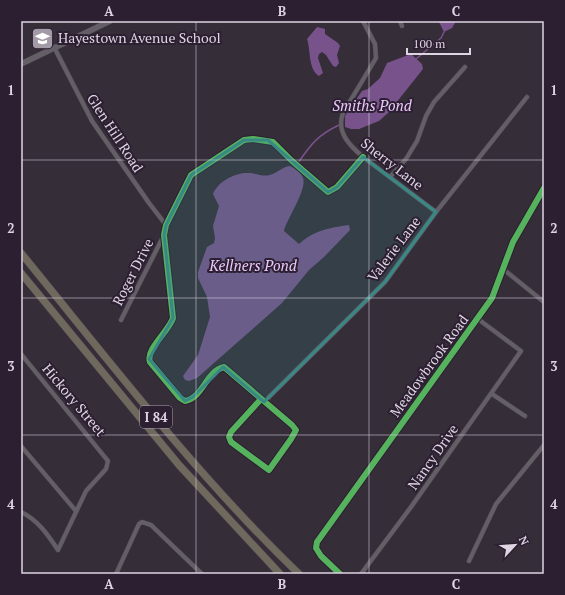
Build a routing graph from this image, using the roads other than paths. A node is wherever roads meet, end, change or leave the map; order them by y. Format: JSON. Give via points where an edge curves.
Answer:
{"nodes":[{"id":1,"x":110,"y":21,"type":"edge"},
{"id":2,"x":363,"y":21,"type":"edge"},
{"id":3,"x":400,"y":21,"type":"edge"},
{"id":4,"x":402,"y":26,"type":"dead end"},
{"id":5,"x":54,"y":47,"type":"junction"},
{"id":6,"x":21,"y":64,"type":"edge"},
{"id":7,"x":465,"y":67,"type":"dead end"},
{"id":8,"x":527,"y":97,"type":"dead end"},
{"id":9,"x":363,"y":157,"type":"junction"},
{"id":10,"x":390,"y":177,"type":"junction"},
{"id":11,"x":544,"y":188,"type":"edge"},
{"id":12,"x":436,"y":212,"type":"junction"},
{"id":13,"x":166,"y":225,"type":"junction"},
{"id":14,"x":164,"y":234,"type":"junction"},
{"id":15,"x":21,"y":253,"type":"edge"},
{"id":16,"x":503,"y":269,"type":"junction"},
{"id":17,"x":21,"y":273,"type":"edge"},
{"id":18,"x":543,"y":300,"type":"edge"},
{"id":19,"x":478,"y":319,"type":"junction"},
{"id":20,"x":121,"y":320,"type":"dead end"},
{"id":21,"x":21,"y":354,"type":"edge"},
{"id":22,"x":492,"y":394,"type":"junction"},
{"id":23,"x":262,"y":401,"type":"junction"},
{"id":24,"x":525,"y":416,"type":"dead end"},
{"id":25,"x":544,"y":445,"type":"edge"},
{"id":26,"x":21,"y":446,"type":"edge"},
{"id":27,"x":76,"y":511,"type":"junction"},
{"id":28,"x":21,"y":512,"type":"edge"},
{"id":29,"x":469,"y":562,"type":"dead end"},
{"id":30,"x":116,"y":574,"type":"edge"},
{"id":31,"x":202,"y":574,"type":"edge"},
{"id":32,"x":280,"y":574,"type":"edge"},
{"id":33,"x":299,"y":574,"type":"edge"},
{"id":34,"x":340,"y":574,"type":"edge"},
{"id":35,"x":361,"y":574,"type":"edge"}],
"edges":[{"from":1,"to":5,"type":"street"},
{"from":2,"to":9,"type":"street","name":"Sherry Lane","via":[[375,44],[376,58],[343,113],[340,125],[347,141]]},
{"from":3,"to":4,"type":"street"},
{"from":5,"to":6,"type":"street"},
{"from":5,"to":13,"type":"street","name":"Glen Hill Road","via":[[92,120]]},
{"from":7,"to":10,"type":"street","via":[[434,102],[417,141]]},
{"from":8,"to":12,"type":"street","name":"Valerie Lane"},
{"from":9,"to":10,"type":"street","name":"Sherry Lane"},
{"from":9,"to":13,"type":"street","via":[[337,187],[328,192],[273,142],[244,140],[191,175]]},
{"from":10,"to":12,"type":"street","name":"Sherry Lane"},
{"from":11,"to":16,"type":"street","name":"Meadowbrook Road","via":[[513,242]]},
{"from":12,"to":23,"type":"street","name":"Valerie Lane","via":[[385,282]]},
{"from":13,"to":14,"type":"street"},
{"from":14,"to":20,"type":"street","name":"Roger Drive"},
{"from":14,"to":23,"type":"street","via":[[173,318],[150,352],[150,362],[185,401],[193,397],[217,370],[224,367]]},
{"from":15,"to":33,"type":"highway","number":"I 84","via":[[194,462],[250,525]]},
{"from":16,"to":18,"type":"street"},
{"from":16,"to":19,"type":"street","name":"Meadowbrook Road","via":[[492,298]]},
{"from":17,"to":32,"type":"highway","number":"I 84","via":[[184,471]]},
{"from":19,"to":22,"type":"street","name":"Nancy Drive","via":[[521,351]]},
{"from":19,"to":34,"type":"street","name":"Meadowbrook Road","via":[[319,537],[316,548]]},
{"from":21,"to":27,"type":"street","name":"Hickory Street","via":[[108,461],[106,469],[86,491]]},
{"from":22,"to":24,"type":"street"},
{"from":22,"to":35,"type":"street","name":"Nancy Drive"},
{"from":23,"to":23,"type":"street","name":"Valerie Lane","via":[[296,430],[269,470],[229,438],[231,432]]},
{"from":25,"to":29,"type":"street","via":[[496,504]]},
{"from":26,"to":27,"type":"street"},
{"from":27,"to":28,"type":"street","via":[[58,550],[39,524]]},
{"from":30,"to":31,"type":"street","via":[[138,524],[142,522],[151,525]]}]}
